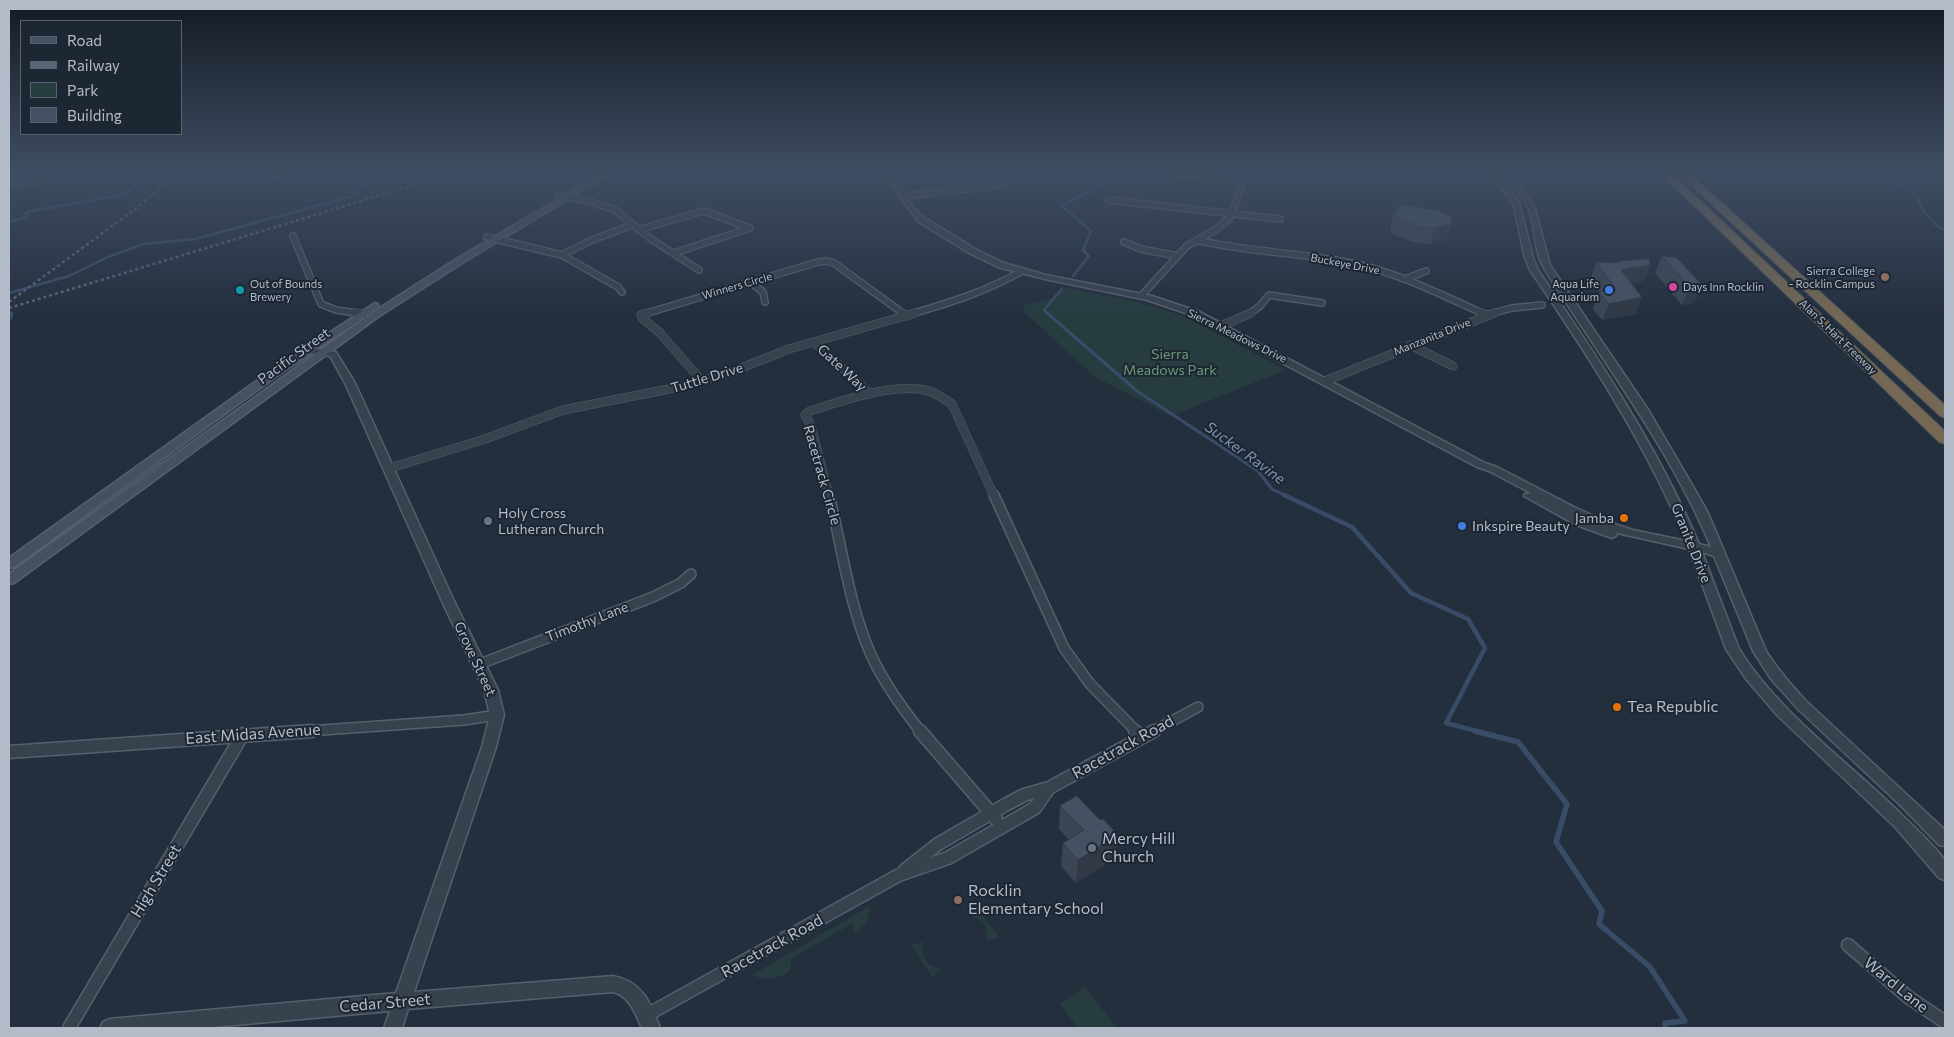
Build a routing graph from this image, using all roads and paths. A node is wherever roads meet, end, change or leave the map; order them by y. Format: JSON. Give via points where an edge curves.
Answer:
{"nodes":[{"id":1,"x":520,"y":221,"type":"edge"},
{"id":2,"x":629,"y":221,"type":"edge"},
{"id":3,"x":668,"y":221,"type":"edge"},
{"id":4,"x":734,"y":221,"type":"edge"},
{"id":5,"x":925,"y":221,"type":"edge"},
{"id":6,"x":1225,"y":221,"type":"edge"},
{"id":7,"x":1521,"y":221,"type":"edge"},
{"id":8,"x":1535,"y":221,"type":"edge"},
{"id":9,"x":1716,"y":221,"type":"edge"},
{"id":10,"x":1736,"y":221,"type":"edge"},
{"id":11,"x":632,"y":225,"type":"junction"},
{"id":12,"x":638,"y":230,"type":"junction"},
{"id":13,"x":292,"y":236,"type":"dead end"},
{"id":14,"x":492,"y":238,"type":"junction"},
{"id":15,"x":1197,"y":240,"type":"junction"},
{"id":16,"x":1124,"y":242,"type":"dead end"},
{"id":17,"x":674,"y":253,"type":"junction"},
{"id":18,"x":562,"y":255,"type":"junction"},
{"id":19,"x":1178,"y":256,"type":"junction"},
{"id":20,"x":699,"y":270,"type":"dead end"},
{"id":21,"x":1426,"y":271,"type":"dead end"},
{"id":22,"x":1020,"y":272,"type":"junction"},
{"id":23,"x":1405,"y":279,"type":"junction"},
{"id":24,"x":750,"y":282,"type":"junction"},
{"id":25,"x":622,"y":292,"type":"dead end"},
{"id":26,"x":1141,"y":296,"type":"junction"},
{"id":27,"x":765,"y":302,"type":"dead end"},
{"id":28,"x":1322,"y":303,"type":"dead end"},
{"id":29,"x":1542,"y":305,"type":"dead end"},
{"id":30,"x":362,"y":314,"type":"junction"},
{"id":31,"x":1486,"y":315,"type":"junction"},
{"id":32,"x":906,"y":316,"type":"junction"},
{"id":33,"x":1222,"y":326,"type":"junction"},
{"id":34,"x":814,"y":342,"type":"junction"},
{"id":35,"x":1410,"y":346,"type":"junction"},
{"id":36,"x":310,"y":351,"type":"junction"},
{"id":37,"x":323,"y":353,"type":"junction"},
{"id":38,"x":1453,"y":366,"type":"dead end"},
{"id":39,"x":701,"y":380,"type":"junction"},
{"id":40,"x":1324,"y":381,"type":"junction"},
{"id":41,"x":870,"y":394,"type":"junction"},
{"id":42,"x":237,"y":400,"type":"junction"},
{"id":43,"x":1945,"y":413,"type":"edge"},
{"id":44,"x":214,"y":432,"type":"junction"},
{"id":45,"x":1945,"y":439,"type":"edge"},
{"id":46,"x":1481,"y":466,"type":"junction"},
{"id":47,"x":390,"y":468,"type":"junction"},
{"id":48,"x":139,"y":485,"type":"junction"},
{"id":49,"x":1545,"y":495,"type":"junction"},
{"id":50,"x":84,"y":510,"type":"junction"},
{"id":51,"x":1580,"y":523,"type":"junction"},
{"id":52,"x":1695,"y":550,"type":"junction"},
{"id":53,"x":1718,"y":553,"type":"junction"},
{"id":54,"x":9,"y":564,"type":"edge"},
{"id":55,"x":692,"y":574,"type":"dead end"},
{"id":56,"x":9,"y":580,"type":"edge"},
{"id":57,"x":480,"y":664,"type":"junction"},
{"id":58,"x":1198,"y":706,"type":"dead end"},
{"id":59,"x":497,"y":715,"type":"junction"},
{"id":60,"x":243,"y":734,"type":"junction"},
{"id":61,"x":1142,"y":737,"type":"junction"},
{"id":62,"x":9,"y":752,"type":"edge"},
{"id":63,"x":1049,"y":788,"type":"junction"},
{"id":64,"x":994,"y":817,"type":"junction"},
{"id":65,"x":1945,"y":840,"type":"edge"},
{"id":66,"x":1945,"y":873,"type":"edge"},
{"id":67,"x":899,"y":875,"type":"junction"},
{"id":68,"x":1848,"y":945,"type":"dead end"},
{"id":69,"x":403,"y":1001,"type":"junction"},
{"id":70,"x":648,"y":1022,"type":"edge"},
{"id":71,"x":1945,"y":1022,"type":"edge"},
{"id":72,"x":69,"y":1028,"type":"edge"},
{"id":73,"x":109,"y":1028,"type":"edge"},
{"id":74,"x":394,"y":1028,"type":"edge"}],
"edges":[{"from":1,"to":14,"type":"main road","name":"Pacific Street"},
{"from":2,"to":11,"type":"street"},
{"from":3,"to":12,"type":"street"},
{"from":4,"to":17,"type":"street","via":[[750,228]]},
{"from":5,"to":22,"type":"street","name":"Sierra Meadows Drive","via":[[984,258]]},
{"from":6,"to":15,"type":"street"},
{"from":7,"to":52,"type":"street","name":"Granite Drive","via":[[1534,270],[1637,430],[1666,482]]},
{"from":8,"to":53,"type":"street","name":"Granite Drive","via":[[1546,265],[1658,434],[1702,513]]},
{"from":9,"to":45,"type":"highway","name":"Alan S. Hart Freeway"},
{"from":10,"to":43,"type":"highway","name":"Alan S. Hart Freeway"},
{"from":11,"to":12,"type":"street"},
{"from":11,"to":18,"type":"street"},
{"from":12,"to":17,"type":"street"},
{"from":13,"to":30,"type":"street","via":[[321,304]]},
{"from":14,"to":18,"type":"street"},
{"from":14,"to":30,"type":"main road","name":"Pacific Street"},
{"from":14,"to":37,"type":"main road","name":"Pacific Street"},
{"from":15,"to":19,"type":"street"},
{"from":15,"to":23,"type":"street","name":"Buckeye Drive","via":[[1352,264]]},
{"from":16,"to":19,"type":"street","via":[[1141,249]]},
{"from":17,"to":20,"type":"street"},
{"from":18,"to":25,"type":"street"},
{"from":19,"to":26,"type":"street"},
{"from":21,"to":23,"type":"street"},
{"from":22,"to":26,"type":"street","name":"Sierra Meadows Drive"},
{"from":22,"to":32,"type":"street","name":"Tuttle Drive","via":[[964,299]]},
{"from":23,"to":31,"type":"street","name":"Buckeye Drive"},
{"from":24,"to":27,"type":"street","via":[[763,292]]},
{"from":24,"to":32,"type":"street","name":"Winners Circle","via":[[818,262],[831,262]]},
{"from":24,"to":39,"type":"street","name":"Winners Circle","via":[[641,315]]},
{"from":26,"to":33,"type":"street","name":"Sierra Meadows Drive","via":[[1186,310]]},
{"from":28,"to":33,"type":"street","via":[[1269,294],[1254,312]]},
{"from":29,"to":31,"type":"street","name":"Manzanita Drive"},
{"from":30,"to":36,"type":"main road","name":"Pacific Street"},
{"from":31,"to":35,"type":"street","name":"Manzanita Drive"},
{"from":32,"to":34,"type":"street","name":"Tuttle Drive"},
{"from":33,"to":40,"type":"street","name":"Sierra Meadows Drive"},
{"from":34,"to":39,"type":"street","name":"Tuttle Drive"},
{"from":34,"to":41,"type":"street","name":"Gate Way"},
{"from":35,"to":38,"type":"street"},
{"from":35,"to":40,"type":"street","name":"Manzanita Drive"},
{"from":36,"to":37,"type":"street","name":"Grove Street"},
{"from":36,"to":42,"type":"main road","name":"Pacific Street"},
{"from":37,"to":44,"type":"main road","name":"Pacific Street"},
{"from":37,"to":47,"type":"street","name":"Grove Street","via":[[333,354],[339,361]]},
{"from":39,"to":47,"type":"street","name":"Tuttle Drive","via":[[660,392],[563,410],[485,439]]},
{"from":40,"to":46,"type":"street","name":"Sierra Meadows Drive"},
{"from":41,"to":61,"type":"street","name":"Racetrack Circle","via":[[916,389],[934,393],[952,404],[1064,648],[1092,689]]},
{"from":41,"to":64,"type":"street","name":"Racetrack Circle","via":[[814,410],[805,416],[811,426],[829,492],[863,636],[880,673],[904,710]]},
{"from":42,"to":44,"type":"main road","via":[[239,406]]},
{"from":42,"to":50,"type":"main road","name":"Pacific Street"},
{"from":44,"to":48,"type":"main road","name":"Pacific Street"},
{"from":46,"to":49,"type":"street","name":"Sierra Meadows Drive","via":[[1493,468]]},
{"from":46,"to":51,"type":"street","name":"Sierra Meadows Drive"},
{"from":47,"to":57,"type":"street","name":"Grove Street","via":[[448,601]]},
{"from":48,"to":50,"type":"main road"},
{"from":48,"to":56,"type":"main road","name":"Pacific Street"},
{"from":49,"to":51,"type":"street"},
{"from":49,"to":52,"type":"street","name":"Sierra Meadows Drive","via":[[1616,528]]},
{"from":50,"to":54,"type":"main road","name":"Pacific Street"},
{"from":51,"to":52,"type":"street","name":"Sierra Meadows Drive","via":[[1631,540]]},
{"from":52,"to":53,"type":"street","name":"Sierra Meadows Drive"},
{"from":52,"to":66,"type":"street","name":"Granite Drive","via":[[1734,648],[1753,679],[1897,820]]},
{"from":53,"to":65,"type":"street","name":"Granite Drive","via":[[1760,652],[1777,680]]},
{"from":55,"to":57,"type":"street","name":"Timothy Lane","via":[[653,597]]},
{"from":57,"to":59,"type":"street","name":"Grove Street"},
{"from":58,"to":61,"type":"street","name":"Racetrack Road"},
{"from":59,"to":60,"type":"street","name":"East Midas Avenue","via":[[464,720]]},
{"from":59,"to":69,"type":"street","name":"Grove Street"},
{"from":60,"to":62,"type":"street","name":"East Midas Avenue"},
{"from":60,"to":72,"type":"street","name":"High Street"},
{"from":61,"to":63,"type":"street","name":"Racetrack Road"},
{"from":63,"to":64,"type":"street","name":"Racetrack Road","via":[[1024,795]]},
{"from":63,"to":67,"type":"street","name":"Racetrack Road","via":[[1035,808],[948,858]]},
{"from":64,"to":67,"type":"street","name":"Racetrack Road","via":[[938,844]]},
{"from":67,"to":70,"type":"street","name":"Racetrack Road"},
{"from":68,"to":71,"type":"street","name":"Ward Lane","via":[[1908,997]]},
{"from":69,"to":70,"type":"street","name":"Cedar Street","via":[[613,984],[631,990]]},
{"from":69,"to":73,"type":"street","name":"Cedar Street"},
{"from":69,"to":74,"type":"street","name":"Grove Street"}]}
